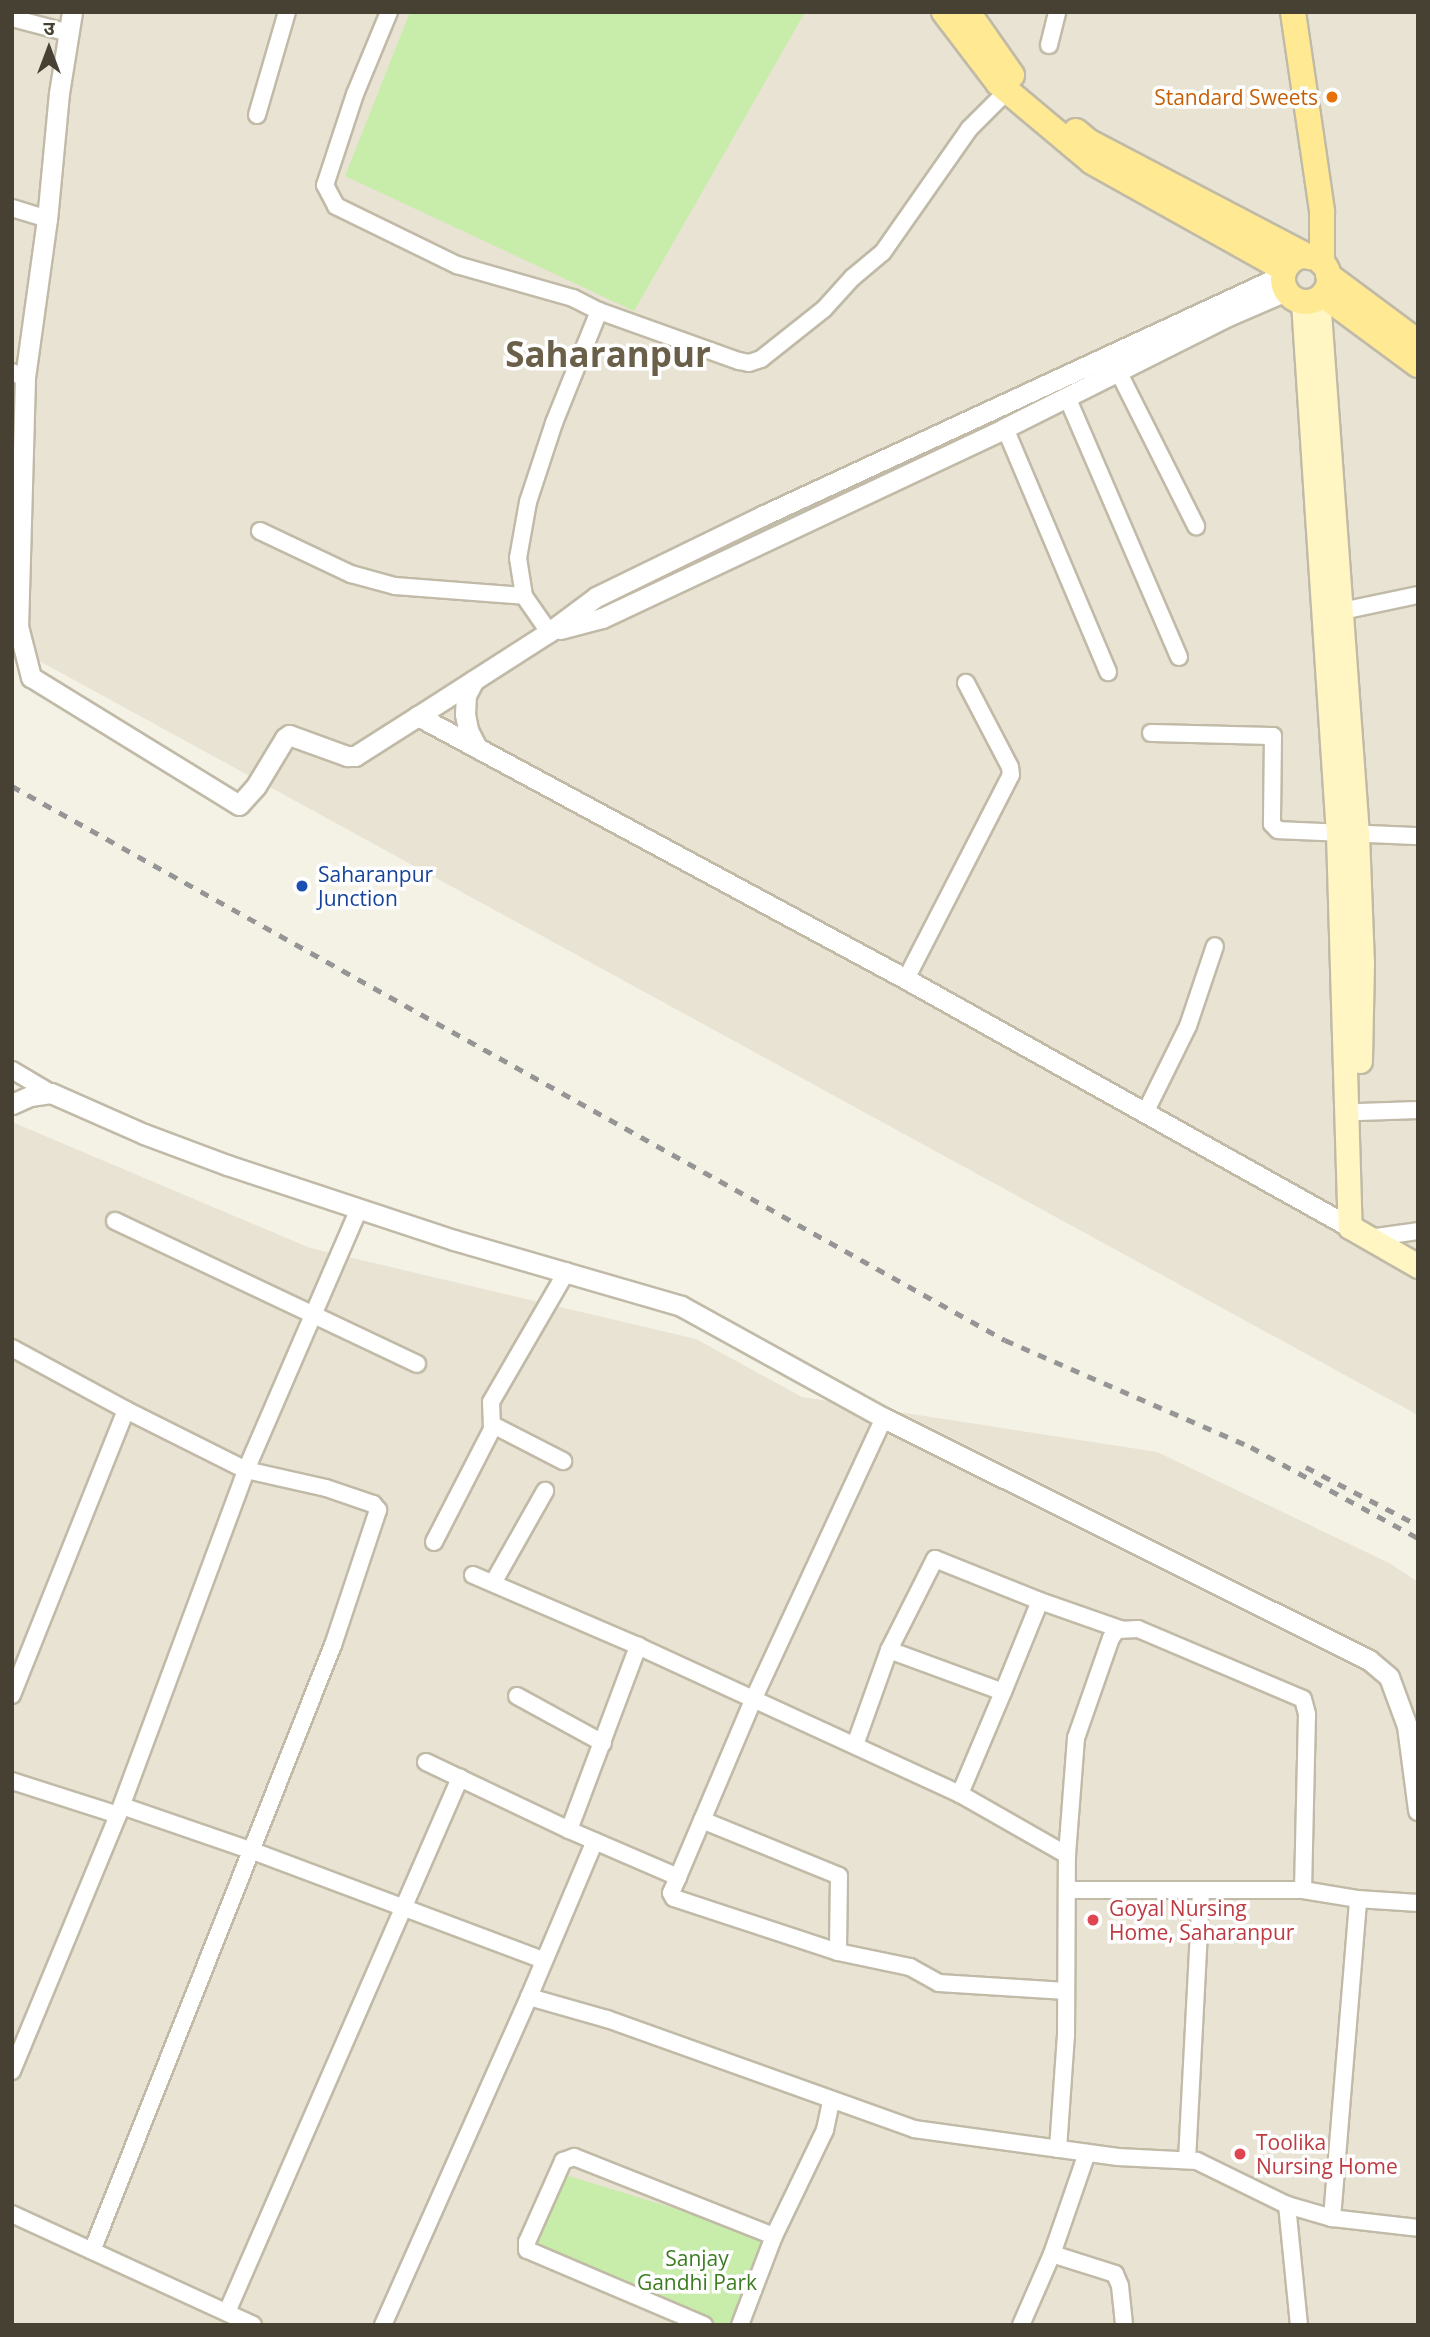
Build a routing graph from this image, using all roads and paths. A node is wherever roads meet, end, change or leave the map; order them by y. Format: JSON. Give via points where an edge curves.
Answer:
{"nodes":[{"id":1,"x":72,"y":12,"type":"edge"},
{"id":2,"x":287,"y":12,"type":"edge"},
{"id":3,"x":389,"y":12,"type":"edge"},
{"id":4,"x":944,"y":12,"type":"edge"},
{"id":5,"x":968,"y":12,"type":"edge"},
{"id":6,"x":1057,"y":12,"type":"edge"},
{"id":7,"x":1293,"y":12,"type":"edge"},
{"id":8,"x":1310,"y":12,"type":"edge"},
{"id":9,"x":12,"y":18,"type":"edge"},
{"id":10,"x":69,"y":33,"type":"junction"},
{"id":11,"x":1049,"y":45,"type":"dead end"},
{"id":12,"x":1006,"y":82,"type":"junction"},
{"id":13,"x":257,"y":115,"type":"dead end"},
{"id":14,"x":12,"y":208,"type":"edge"},
{"id":15,"x":1322,"y":212,"type":"junction"},
{"id":16,"x":47,"y":219,"type":"junction"},
{"id":17,"x":1307,"y":281,"type":"junction"},
{"id":18,"x":598,"y":311,"type":"junction"},
{"id":19,"x":1418,"y":342,"type":"edge"},
{"id":20,"x":1418,"y":365,"type":"edge"},
{"id":21,"x":1118,"y":371,"type":"junction"},
{"id":22,"x":19,"y":375,"type":"edge"},
{"id":23,"x":1067,"y":397,"type":"junction"},
{"id":24,"x":1005,"y":428,"type":"junction"},
{"id":25,"x":1196,"y":526,"type":"dead end"},
{"id":26,"x":260,"y":531,"type":"dead end"},
{"id":27,"x":1418,"y":595,"type":"edge"},
{"id":28,"x":524,"y":596,"type":"junction"},
{"id":29,"x":1342,"y":611,"type":"junction"},
{"id":30,"x":549,"y":632,"type":"junction"},
{"id":31,"x":1179,"y":657,"type":"dead end"},
{"id":32,"x":12,"y":669,"type":"edge"},
{"id":33,"x":1108,"y":672,"type":"dead end"},
{"id":34,"x":31,"y":677,"type":"junction"},
{"id":35,"x":474,"y":680,"type":"junction"},
{"id":36,"x":966,"y":683,"type":"dead end"},
{"id":37,"x":418,"y":716,"type":"junction"},
{"id":38,"x":1151,"y":733,"type":"dead end"},
{"id":39,"x":477,"y":748,"type":"junction"},
{"id":40,"x":1347,"y":834,"type":"junction"},
{"id":41,"x":1418,"y":836,"type":"edge"},
{"id":42,"x":1215,"y":946,"type":"dead end"},
{"id":43,"x":906,"y":979,"type":"junction"},
{"id":44,"x":12,"y":1070,"type":"edge"},
{"id":45,"x":51,"y":1093,"type":"junction"},
{"id":46,"x":12,"y":1104,"type":"edge"},
{"id":47,"x":1418,"y":1110,"type":"edge"},
{"id":48,"x":1145,"y":1112,"type":"junction"},
{"id":49,"x":1359,"y":1112,"type":"junction"},
{"id":50,"x":1350,"y":1179,"type":"junction"},
{"id":51,"x":359,"y":1209,"type":"junction"},
{"id":52,"x":115,"y":1221,"type":"dead end"},
{"id":53,"x":1391,"y":1236,"type":"edge"},
{"id":54,"x":1418,"y":1266,"type":"edge"},
{"id":55,"x":567,"y":1271,"type":"junction"},
{"id":56,"x":312,"y":1313,"type":"junction"},
{"id":57,"x":12,"y":1348,"type":"edge"},
{"id":58,"x":417,"y":1364,"type":"dead end"},
{"id":59,"x":126,"y":1410,"type":"junction"},
{"id":60,"x":884,"y":1418,"type":"junction"},
{"id":61,"x":493,"y":1425,"type":"junction"},
{"id":62,"x":563,"y":1461,"type":"dead end"},
{"id":63,"x":246,"y":1470,"type":"junction"},
{"id":64,"x":545,"y":1492,"type":"dead end"},
{"id":65,"x":434,"y":1542,"type":"dead end"},
{"id":66,"x":473,"y":1575,"type":"dead end"},
{"id":67,"x":493,"y":1583,"type":"junction"},
{"id":68,"x":1040,"y":1601,"type":"junction"},
{"id":69,"x":1120,"y":1629,"type":"junction"},
{"id":70,"x":638,"y":1646,"type":"junction"},
{"id":71,"x":889,"y":1650,"type":"junction"},
{"id":72,"x":1003,"y":1692,"type":"junction"},
{"id":73,"x":12,"y":1695,"type":"edge"},
{"id":74,"x":517,"y":1696,"type":"dead end"},
{"id":75,"x":753,"y":1700,"type":"junction"},
{"id":76,"x":603,"y":1742,"type":"junction"},
{"id":77,"x":855,"y":1745,"type":"junction"},
{"id":78,"x":426,"y":1762,"type":"dead end"},
{"id":79,"x":460,"y":1778,"type":"junction"},
{"id":80,"x":12,"y":1782,"type":"edge"},
{"id":81,"x":960,"y":1794,"type":"junction"},
{"id":82,"x":120,"y":1810,"type":"junction"},
{"id":83,"x":1418,"y":1810,"type":"edge"},
{"id":84,"x":702,"y":1820,"type":"junction"},
{"id":85,"x":569,"y":1830,"type":"junction"},
{"id":86,"x":595,"y":1841,"type":"junction"},
{"id":87,"x":253,"y":1851,"type":"junction"},
{"id":88,"x":1067,"y":1855,"type":"junction"},
{"id":89,"x":678,"y":1877,"type":"junction"},
{"id":90,"x":1069,"y":1889,"type":"junction"},
{"id":91,"x":1303,"y":1890,"type":"junction"},
{"id":92,"x":1201,"y":1891,"type":"junction"},
{"id":93,"x":1358,"y":1899,"type":"junction"},
{"id":94,"x":1418,"y":1903,"type":"edge"},
{"id":95,"x":402,"y":1907,"type":"junction"},
{"id":96,"x":838,"y":1952,"type":"junction"},
{"id":97,"x":543,"y":1960,"type":"junction"},
{"id":98,"x":1066,"y":1991,"type":"junction"},
{"id":99,"x":529,"y":1997,"type":"junction"},
{"id":100,"x":12,"y":2071,"type":"edge"},
{"id":101,"x":831,"y":2101,"type":"junction"},
{"id":102,"x":1058,"y":2149,"type":"junction"},
{"id":103,"x":1087,"y":2153,"type":"junction"},
{"id":104,"x":1187,"y":2160,"type":"junction"},
{"id":105,"x":1287,"y":2205,"type":"junction"},
{"id":106,"x":12,"y":2214,"type":"edge"},
{"id":107,"x":1332,"y":2218,"type":"junction"},
{"id":108,"x":1418,"y":2228,"type":"edge"},
{"id":109,"x":774,"y":2236,"type":"junction"},
{"id":110,"x":92,"y":2251,"type":"junction"},
{"id":111,"x":1052,"y":2253,"type":"junction"},
{"id":112,"x":227,"y":2312,"type":"junction"},
{"id":113,"x":253,"y":2325,"type":"edge"},
{"id":114,"x":383,"y":2325,"type":"edge"},
{"id":115,"x":704,"y":2325,"type":"edge"},
{"id":116,"x":740,"y":2325,"type":"edge"},
{"id":117,"x":1021,"y":2325,"type":"edge"},
{"id":118,"x":1124,"y":2325,"type":"edge"},
{"id":119,"x":1299,"y":2325,"type":"edge"}],
"edges":[{"from":1,"to":10,"type":"street"},
{"from":2,"to":13,"type":"street"},
{"from":3,"to":18,"type":"street","via":[[325,185],[336,206],[457,265],[573,298]]},
{"from":4,"to":12,"type":"main road"},
{"from":5,"to":12,"type":"main road"},
{"from":6,"to":11,"type":"street"},
{"from":7,"to":15,"type":"main road"},
{"from":8,"to":15,"type":"main road","via":[[1330,183]]},
{"from":9,"to":10,"type":"street"},
{"from":10,"to":16,"type":"street"},
{"from":12,"to":17,"type":"main road","via":[[1088,141]]},
{"from":12,"to":18,"type":"street","via":[[883,252],[824,309],[761,359],[739,361]]},
{"from":14,"to":16,"type":"street"},
{"from":15,"to":17,"type":"main road"},
{"from":16,"to":22,"type":"street"},
{"from":17,"to":19,"type":"main road"},
{"from":17,"to":20,"type":"main road"},
{"from":17,"to":21,"type":"street"},
{"from":17,"to":29,"type":"main road"},
{"from":17,"to":30,"type":"street","via":[[762,516],[596,597]]},
{"from":17,"to":40,"type":"main road"},
{"from":18,"to":28,"type":"street","via":[[528,502],[518,558]]},
{"from":21,"to":23,"type":"street"},
{"from":21,"to":25,"type":"street"},
{"from":22,"to":34,"type":"street","via":[[18,625]]},
{"from":23,"to":24,"type":"street"},
{"from":23,"to":31,"type":"street"},
{"from":24,"to":30,"type":"street","via":[[602,618]]},
{"from":24,"to":33,"type":"street"},
{"from":26,"to":28,"type":"street","via":[[351,574],[395,586]]},
{"from":27,"to":29,"type":"street"},
{"from":28,"to":30,"type":"street"},
{"from":29,"to":40,"type":"main road"},
{"from":30,"to":35,"type":"street"},
{"from":32,"to":34,"type":"street"},
{"from":34,"to":37,"type":"street","via":[[239,805],[285,738],[295,736],[355,756]]},
{"from":35,"to":37,"type":"street"},
{"from":35,"to":39,"type":"street","via":[[466,695],[465,714]]},
{"from":36,"to":43,"type":"street","via":[[1011,775]]},
{"from":37,"to":39,"type":"street"},
{"from":38,"to":40,"type":"street","via":[[1271,735],[1273,826]]},
{"from":39,"to":43,"type":"street"},
{"from":40,"to":41,"type":"street"},
{"from":40,"to":49,"type":"main road","via":[[1362,963]]},
{"from":40,"to":50,"type":"main road","via":[[1345,1128]]},
{"from":42,"to":48,"type":"street","via":[[1188,1026]]},
{"from":43,"to":48,"type":"street"},
{"from":44,"to":45,"type":"street"},
{"from":45,"to":46,"type":"street"},
{"from":45,"to":51,"type":"street","via":[[179,1147]]},
{"from":47,"to":49,"type":"street"},
{"from":48,"to":53,"type":"street"},
{"from":49,"to":50,"type":"main road"},
{"from":50,"to":53,"type":"main road"},
{"from":51,"to":55,"type":"street"},
{"from":51,"to":56,"type":"street"},
{"from":52,"to":56,"type":"street"},
{"from":53,"to":54,"type":"main road"},
{"from":55,"to":60,"type":"street","via":[[681,1306]]},
{"from":55,"to":61,"type":"street","via":[[491,1402]]},
{"from":56,"to":58,"type":"street"},
{"from":56,"to":63,"type":"street"},
{"from":57,"to":59,"type":"street"},
{"from":59,"to":63,"type":"street"},
{"from":59,"to":73,"type":"street"},
{"from":60,"to":75,"type":"street"},
{"from":60,"to":83,"type":"street","via":[[1375,1664],[1389,1677],[1407,1726]]},
{"from":61,"to":62,"type":"street"},
{"from":61,"to":65,"type":"street"},
{"from":63,"to":82,"type":"street"},
{"from":63,"to":87,"type":"street","via":[[326,1488],[373,1504],[378,1510],[333,1645]]},
{"from":64,"to":67,"type":"street"},
{"from":66,"to":67,"type":"street"},
{"from":67,"to":70,"type":"street"},
{"from":68,"to":69,"type":"street"},
{"from":68,"to":71,"type":"street","via":[[935,1559]]},
{"from":68,"to":72,"type":"street"},
{"from":69,"to":88,"type":"street","via":[[1111,1637],[1076,1738]]},
{"from":69,"to":91,"type":"street","via":[[1138,1629],[1303,1699],[1307,1714]]},
{"from":70,"to":75,"type":"street"},
{"from":70,"to":76,"type":"street"},
{"from":71,"to":72,"type":"street"},
{"from":71,"to":77,"type":"street"},
{"from":72,"to":81,"type":"street"},
{"from":74,"to":76,"type":"street"},
{"from":75,"to":77,"type":"street"},
{"from":75,"to":84,"type":"street"},
{"from":76,"to":85,"type":"street"},
{"from":77,"to":81,"type":"street"},
{"from":78,"to":79,"type":"street"},
{"from":79,"to":85,"type":"street"},
{"from":79,"to":95,"type":"street"},
{"from":80,"to":82,"type":"street"},
{"from":81,"to":88,"type":"street"},
{"from":82,"to":87,"type":"street"},
{"from":82,"to":100,"type":"street"},
{"from":84,"to":89,"type":"street"},
{"from":84,"to":96,"type":"street","via":[[839,1876]]},
{"from":85,"to":86,"type":"street"},
{"from":86,"to":89,"type":"street"},
{"from":86,"to":97,"type":"street"},
{"from":87,"to":95,"type":"street"},
{"from":87,"to":110,"type":"street"},
{"from":88,"to":90,"type":"street"},
{"from":89,"to":96,"type":"street","via":[[671,1892],[674,1898]]},
{"from":90,"to":92,"type":"street"},
{"from":90,"to":98,"type":"street"},
{"from":91,"to":92,"type":"street"},
{"from":91,"to":93,"type":"street"},
{"from":92,"to":104,"type":"street"},
{"from":93,"to":94,"type":"street"},
{"from":93,"to":107,"type":"street"},
{"from":95,"to":97,"type":"street"},
{"from":95,"to":112,"type":"street"},
{"from":96,"to":98,"type":"street","via":[[910,1967],[939,1983]]},
{"from":97,"to":99,"type":"street"},
{"from":98,"to":102,"type":"street"},
{"from":99,"to":101,"type":"street","via":[[607,2019]]},
{"from":99,"to":114,"type":"street"},
{"from":101,"to":102,"type":"street","via":[[914,2129]]},
{"from":101,"to":109,"type":"street","via":[[825,2130]]},
{"from":102,"to":103,"type":"street"},
{"from":103,"to":104,"type":"street"},
{"from":103,"to":111,"type":"street"},
{"from":104,"to":105,"type":"street"},
{"from":105,"to":107,"type":"street"},
{"from":105,"to":119,"type":"street"},
{"from":106,"to":110,"type":"street"},
{"from":107,"to":108,"type":"street"},
{"from":109,"to":115,"type":"street","via":[[574,2157],[564,2161],[527,2250]]},
{"from":109,"to":116,"type":"street"},
{"from":110,"to":112,"type":"street"},
{"from":111,"to":117,"type":"street"},
{"from":111,"to":118,"type":"street","via":[[1115,2274]]},
{"from":112,"to":113,"type":"street"}]}
